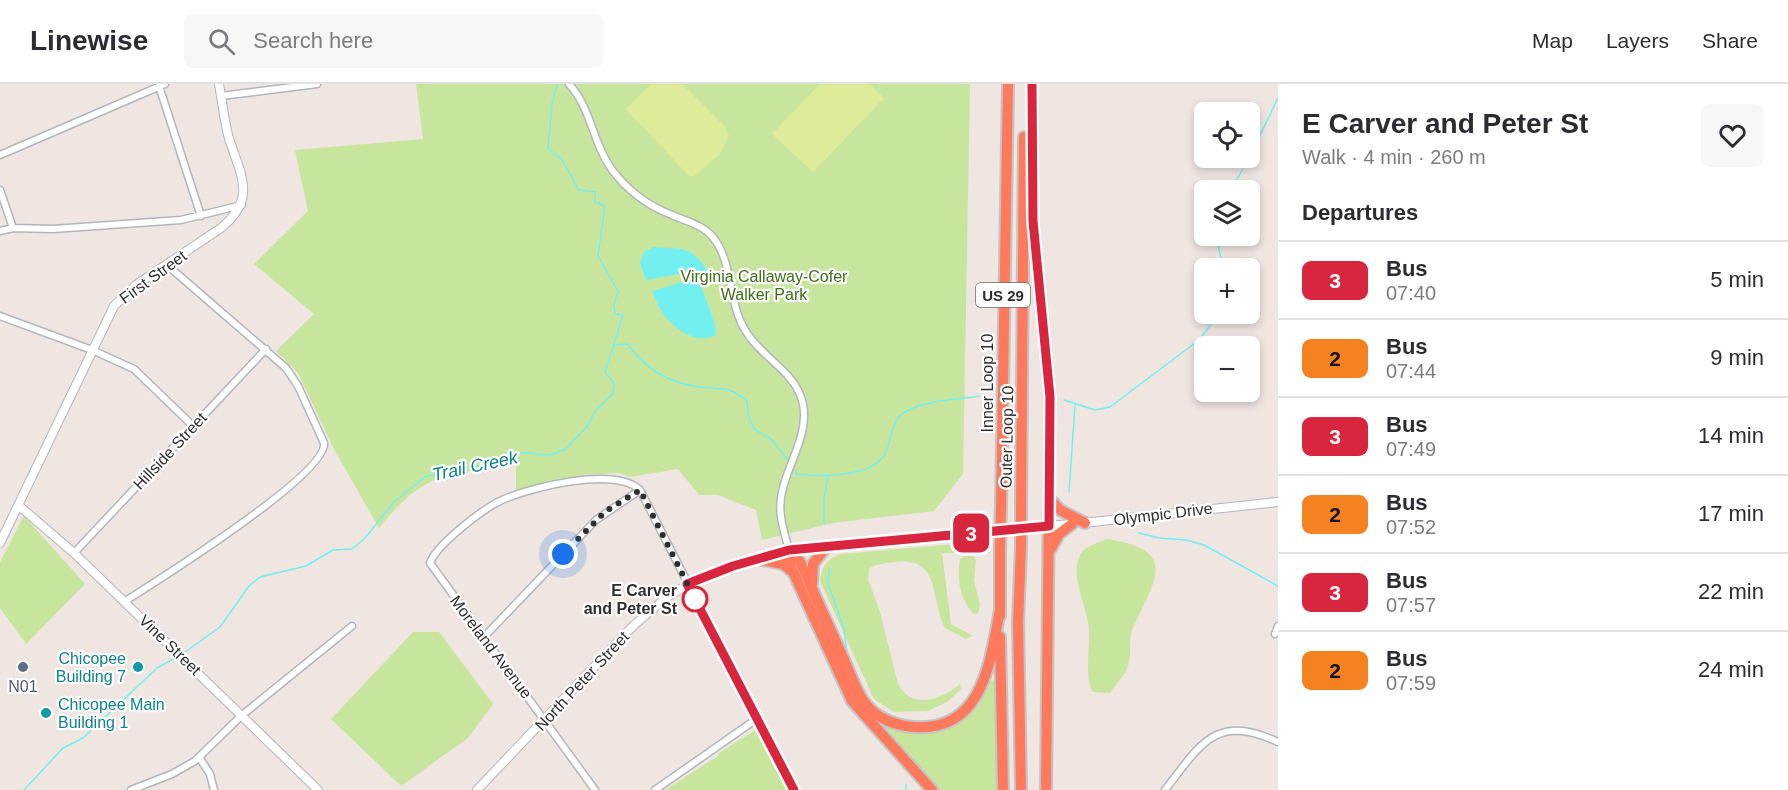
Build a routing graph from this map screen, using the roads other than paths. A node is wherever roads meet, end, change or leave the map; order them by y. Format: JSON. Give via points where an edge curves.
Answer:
{"nodes":[{"id":1,"x":219,"y":84,"type":"edge"},
{"id":2,"x":317,"y":84,"type":"edge"},
{"id":3,"x":569,"y":84,"type":"edge"},
{"id":4,"x":1008,"y":84,"type":"edge"},
{"id":5,"x":1025,"y":84,"type":"edge"},
{"id":6,"x":1032,"y":84,"type":"edge"},
{"id":7,"x":162,"y":85,"type":"edge"},
{"id":8,"x":221,"y":96,"type":"junction"},
{"id":9,"x":0,"y":155,"type":"edge"},
{"id":10,"x":0,"y":190,"type":"edge"},
{"id":11,"x":242,"y":205,"type":"junction"},
{"id":12,"x":201,"y":216,"type":"junction"},
{"id":13,"x":13,"y":228,"type":"junction"},
{"id":14,"x":0,"y":231,"type":"edge"},
{"id":15,"x":167,"y":265,"type":"junction"},
{"id":16,"x":0,"y":316,"type":"edge"},
{"id":17,"x":266,"y":349,"type":"junction"},
{"id":18,"x":92,"y":350,"type":"junction"},
{"id":19,"x":194,"y":426,"type":"junction"},
{"id":20,"x":640,"y":490,"type":"junction"},
{"id":21,"x":1050,"y":499,"type":"junction"},
{"id":22,"x":1278,"y":502,"type":"edge"},
{"id":23,"x":18,"y":504,"type":"junction"},
{"id":24,"x":1085,"y":523,"type":"junction"},
{"id":25,"x":1071,"y":524,"type":"junction"},
{"id":26,"x":1049,"y":526,"type":"junction"},
{"id":27,"x":0,"y":543,"type":"edge"},
{"id":28,"x":826,"y":547,"type":"junction"},
{"id":29,"x":789,"y":550,"type":"junction"},
{"id":30,"x":1050,"y":550,"type":"junction"},
{"id":31,"x":74,"y":553,"type":"junction"},
{"id":32,"x":757,"y":559,"type":"junction"},
{"id":33,"x":793,"y":572,"type":"junction"},
{"id":34,"x":687,"y":584,"type":"junction"},
{"id":35,"x":812,"y":590,"type":"junction"},
{"id":36,"x":124,"y":602,"type":"junction"},
{"id":37,"x":1000,"y":610,"type":"junction"},
{"id":38,"x":352,"y":626,"type":"dead end"},
{"id":39,"x":1278,"y":626,"type":"edge"},
{"id":40,"x":1275,"y":634,"type":"dead end"},
{"id":41,"x":484,"y":636,"type":"junction"},
{"id":42,"x":241,"y":716,"type":"junction"},
{"id":43,"x":758,"y":718,"type":"junction"},
{"id":44,"x":546,"y":720,"type":"junction"},
{"id":45,"x":1278,"y":742,"type":"edge"},
{"id":46,"x":199,"y":757,"type":"junction"},
{"id":47,"x":131,"y":790,"type":"edge"},
{"id":48,"x":214,"y":790,"type":"edge"},
{"id":49,"x":318,"y":790,"type":"edge"},
{"id":50,"x":477,"y":790,"type":"edge"},
{"id":51,"x":595,"y":790,"type":"edge"},
{"id":52,"x":655,"y":790,"type":"edge"},
{"id":53,"x":794,"y":790,"type":"edge"},
{"id":54,"x":932,"y":790,"type":"edge"},
{"id":55,"x":1003,"y":790,"type":"edge"},
{"id":56,"x":1021,"y":790,"type":"edge"},
{"id":57,"x":1046,"y":790,"type":"edge"},
{"id":58,"x":1166,"y":790,"type":"edge"}],
"edges":[{"from":1,"to":8,"type":"street"},
{"from":2,"to":8,"type":"street"},
{"from":3,"to":29,"type":"street","via":[[584,106],[604,158],[623,183],[651,205],[694,222],[714,238],[745,332],[789,375],[802,399],[804,416],[784,482],[780,514]]},
{"from":4,"to":37,"type":"highway","name":"Inner Loop 10","number":"US 29","bridge":true},
{"from":5,"to":56,"type":"highway","name":"Outer Loop 10","number":"US 29","bridge":true,"via":[[1017,622]]},
{"from":6,"to":21,"type":"highway","via":[[1033,221],[1048,360]]},
{"from":7,"to":9,"type":"street"},
{"from":7,"to":12,"type":"street"},
{"from":8,"to":11,"type":"street","via":[[244,186]]},
{"from":10,"to":13,"type":"street"},
{"from":11,"to":12,"type":"street"},
{"from":11,"to":15,"type":"street","name":"First Street","via":[[221,228]]},
{"from":12,"to":13,"type":"street","via":[[95,226]]},
{"from":13,"to":14,"type":"street"},
{"from":15,"to":17,"type":"street"},
{"from":15,"to":18,"type":"street","name":"First Street","via":[[122,296],[108,315]]},
{"from":16,"to":18,"type":"street"},
{"from":17,"to":19,"type":"street","name":"Hillside Street"},
{"from":17,"to":36,"type":"street","via":[[298,386],[324,442],[320,457],[260,510]]},
{"from":18,"to":19,"type":"street","via":[[134,369]]},
{"from":18,"to":23,"type":"street","name":"First Street"},
{"from":19,"to":31,"type":"street","name":"Hillside Street"},
{"from":20,"to":34,"type":"street"},
{"from":20,"to":41,"type":"street","via":[[596,520]]},
{"from":20,"to":41,"type":"street","name":"Moreland Avenue","via":[[627,481],[606,479],[564,483],[513,496],[480,514],[430,561]]},
{"from":21,"to":24,"type":"highway","via":[[1060,510]]},
{"from":21,"to":26,"type":"highway"},
{"from":22,"to":24,"type":"street","name":"Olympic Drive"},
{"from":23,"to":27,"type":"street","name":"First Street"},
{"from":23,"to":31,"type":"street","name":"Vine Street"},
{"from":24,"to":25,"type":"street","name":"Olympic Drive"},
{"from":25,"to":26,"type":"street","name":"Olympic Drive"},
{"from":25,"to":30,"type":"highway","via":[[1059,534]]},
{"from":26,"to":28,"type":"street","name":"North Peter Street"},
{"from":26,"to":30,"type":"highway"},
{"from":28,"to":29,"type":"street","name":"North Peter Street"},
{"from":28,"to":35,"type":"highway","via":[[813,564]]},
{"from":29,"to":32,"type":"street","name":"North Peter Street"},
{"from":29,"to":33,"type":"highway"},
{"from":29,"to":35,"type":"highway","via":[[800,562]]},
{"from":30,"to":57,"type":"highway"},
{"from":31,"to":36,"type":"street","name":"Vine Street"},
{"from":32,"to":33,"type":"highway","via":[[783,564]]},
{"from":32,"to":34,"type":"street","name":"North Peter Street"},
{"from":33,"to":54,"type":"highway","via":[[852,701]]},
{"from":34,"to":43,"type":"street"},
{"from":34,"to":44,"type":"street","name":"North Peter Street","via":[[633,626]]},
{"from":35,"to":37,"type":"highway","via":[[863,701],[885,720],[922,728],[963,714],[976,698],[988,666]]},
{"from":36,"to":42,"type":"street","name":"Vine Street"},
{"from":37,"to":55,"type":"highway","name":"Inner Loop 10","number":"US 29"},
{"from":38,"to":42,"type":"street"},
{"from":39,"to":40,"type":"street"},
{"from":41,"to":44,"type":"street","name":"Moreland Avenue"},
{"from":42,"to":46,"type":"street"},
{"from":42,"to":49,"type":"street","name":"Vine Street"},
{"from":43,"to":52,"type":"street"},
{"from":43,"to":53,"type":"street"},
{"from":44,"to":50,"type":"street","name":"North Peter Street"},
{"from":44,"to":51,"type":"street","name":"Moreland Avenue"},
{"from":45,"to":58,"type":"street","via":[[1250,731],[1221,734],[1195,751]]},
{"from":46,"to":47,"type":"street","via":[[172,774]]},
{"from":46,"to":48,"type":"street"}]}
